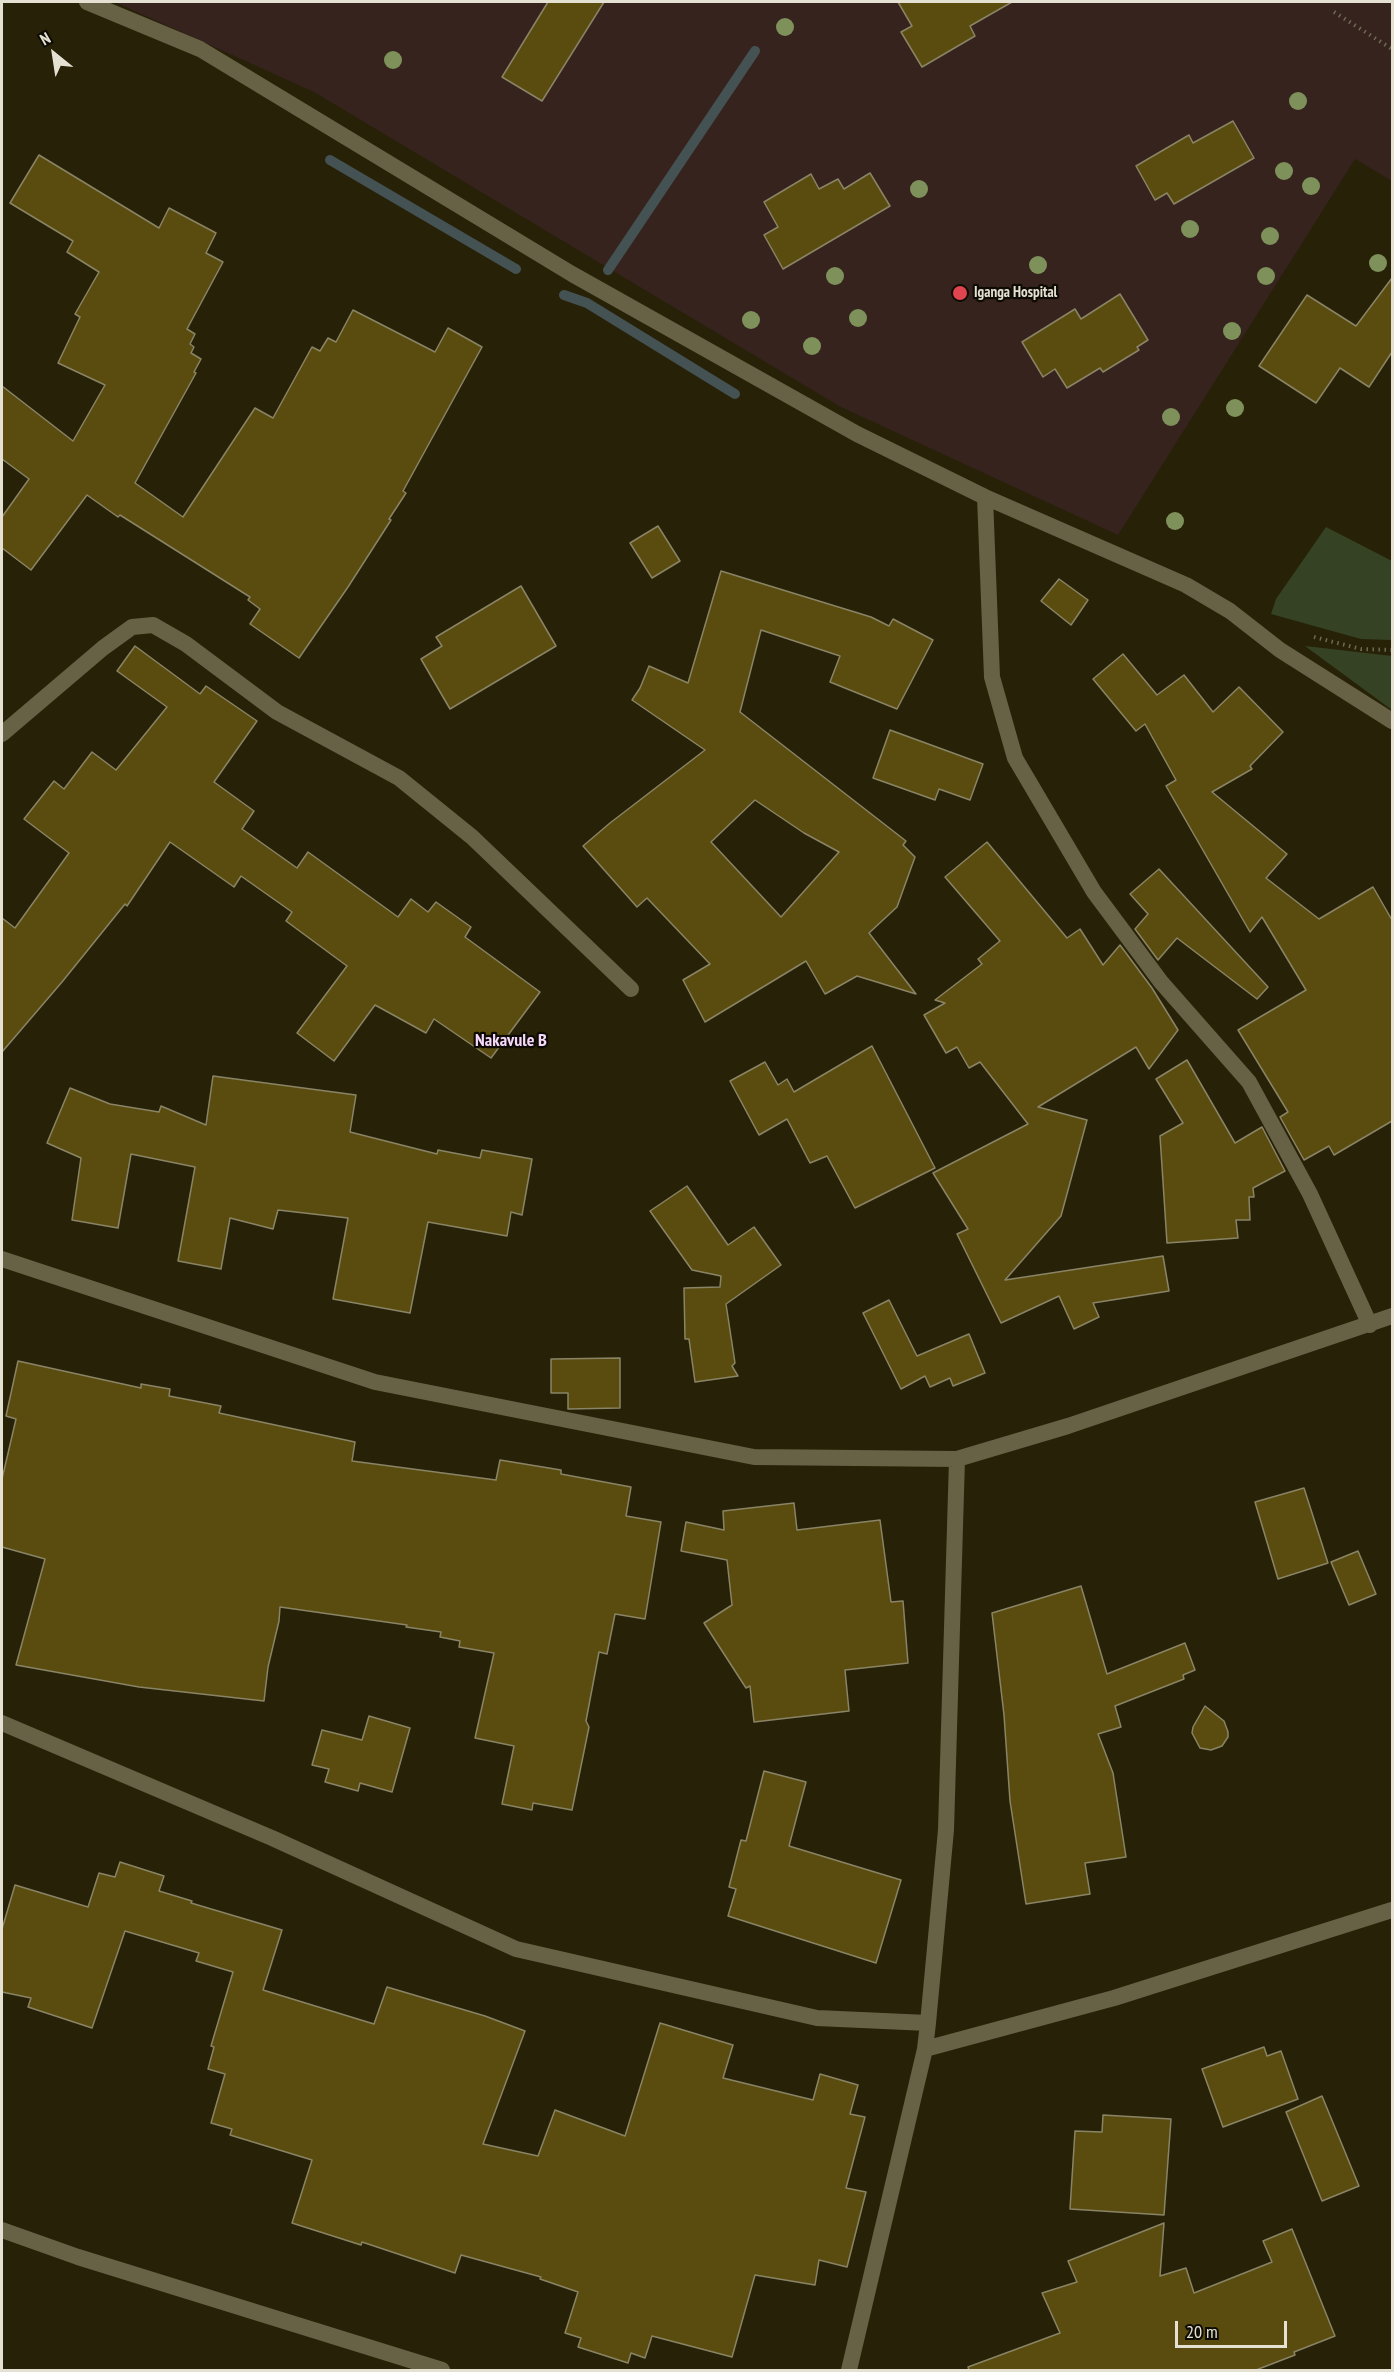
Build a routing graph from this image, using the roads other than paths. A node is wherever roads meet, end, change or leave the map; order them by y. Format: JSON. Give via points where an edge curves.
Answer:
{"nodes":[{"id":1,"x":87,"y":2,"type":"edge"},
{"id":2,"x":985,"y":497,"type":"junction"},
{"id":3,"x":1392,"y":721,"type":"edge"},
{"id":4,"x":2,"y":734,"type":"edge"},
{"id":5,"x":631,"y":989,"type":"dead end"},
{"id":6,"x":2,"y":1259,"type":"edge"},
{"id":7,"x":1392,"y":1316,"type":"edge"},
{"id":8,"x":1370,"y":1325,"type":"junction"},
{"id":9,"x":957,"y":1459,"type":"junction"},
{"id":10,"x":2,"y":1722,"type":"edge"},
{"id":11,"x":1392,"y":1910,"type":"edge"},
{"id":12,"x":928,"y":2023,"type":"junction"},
{"id":13,"x":925,"y":2049,"type":"junction"},
{"id":14,"x":2,"y":2230,"type":"edge"},
{"id":15,"x":442,"y":2370,"type":"edge"},
{"id":16,"x":849,"y":2370,"type":"edge"}],
"edges":[{"from":1,"to":2,"type":"street","via":[[200,49],[582,280],[857,434]]},
{"from":2,"to":3,"type":"street","via":[[1186,585]]},
{"from":2,"to":8,"type":"street","via":[[992,677],[1016,758],[1095,892],[1161,982],[1249,1082],[1310,1194]]},
{"from":4,"to":5,"type":"street","via":[[132,627],[153,625],[186,644],[277,712],[399,778],[472,837]]},
{"from":6,"to":9,"type":"street","via":[[375,1382],[754,1457]]},
{"from":7,"to":8,"type":"street"},
{"from":8,"to":9,"type":"street"},
{"from":9,"to":12,"type":"street","via":[[946,1830]]},
{"from":10,"to":12,"type":"street","via":[[516,1949],[817,2018]]},
{"from":11,"to":13,"type":"street","via":[[1114,1998]]},
{"from":12,"to":13,"type":"street"},
{"from":13,"to":16,"type":"street"},
{"from":14,"to":15,"type":"street","via":[[78,2258]]}]}
